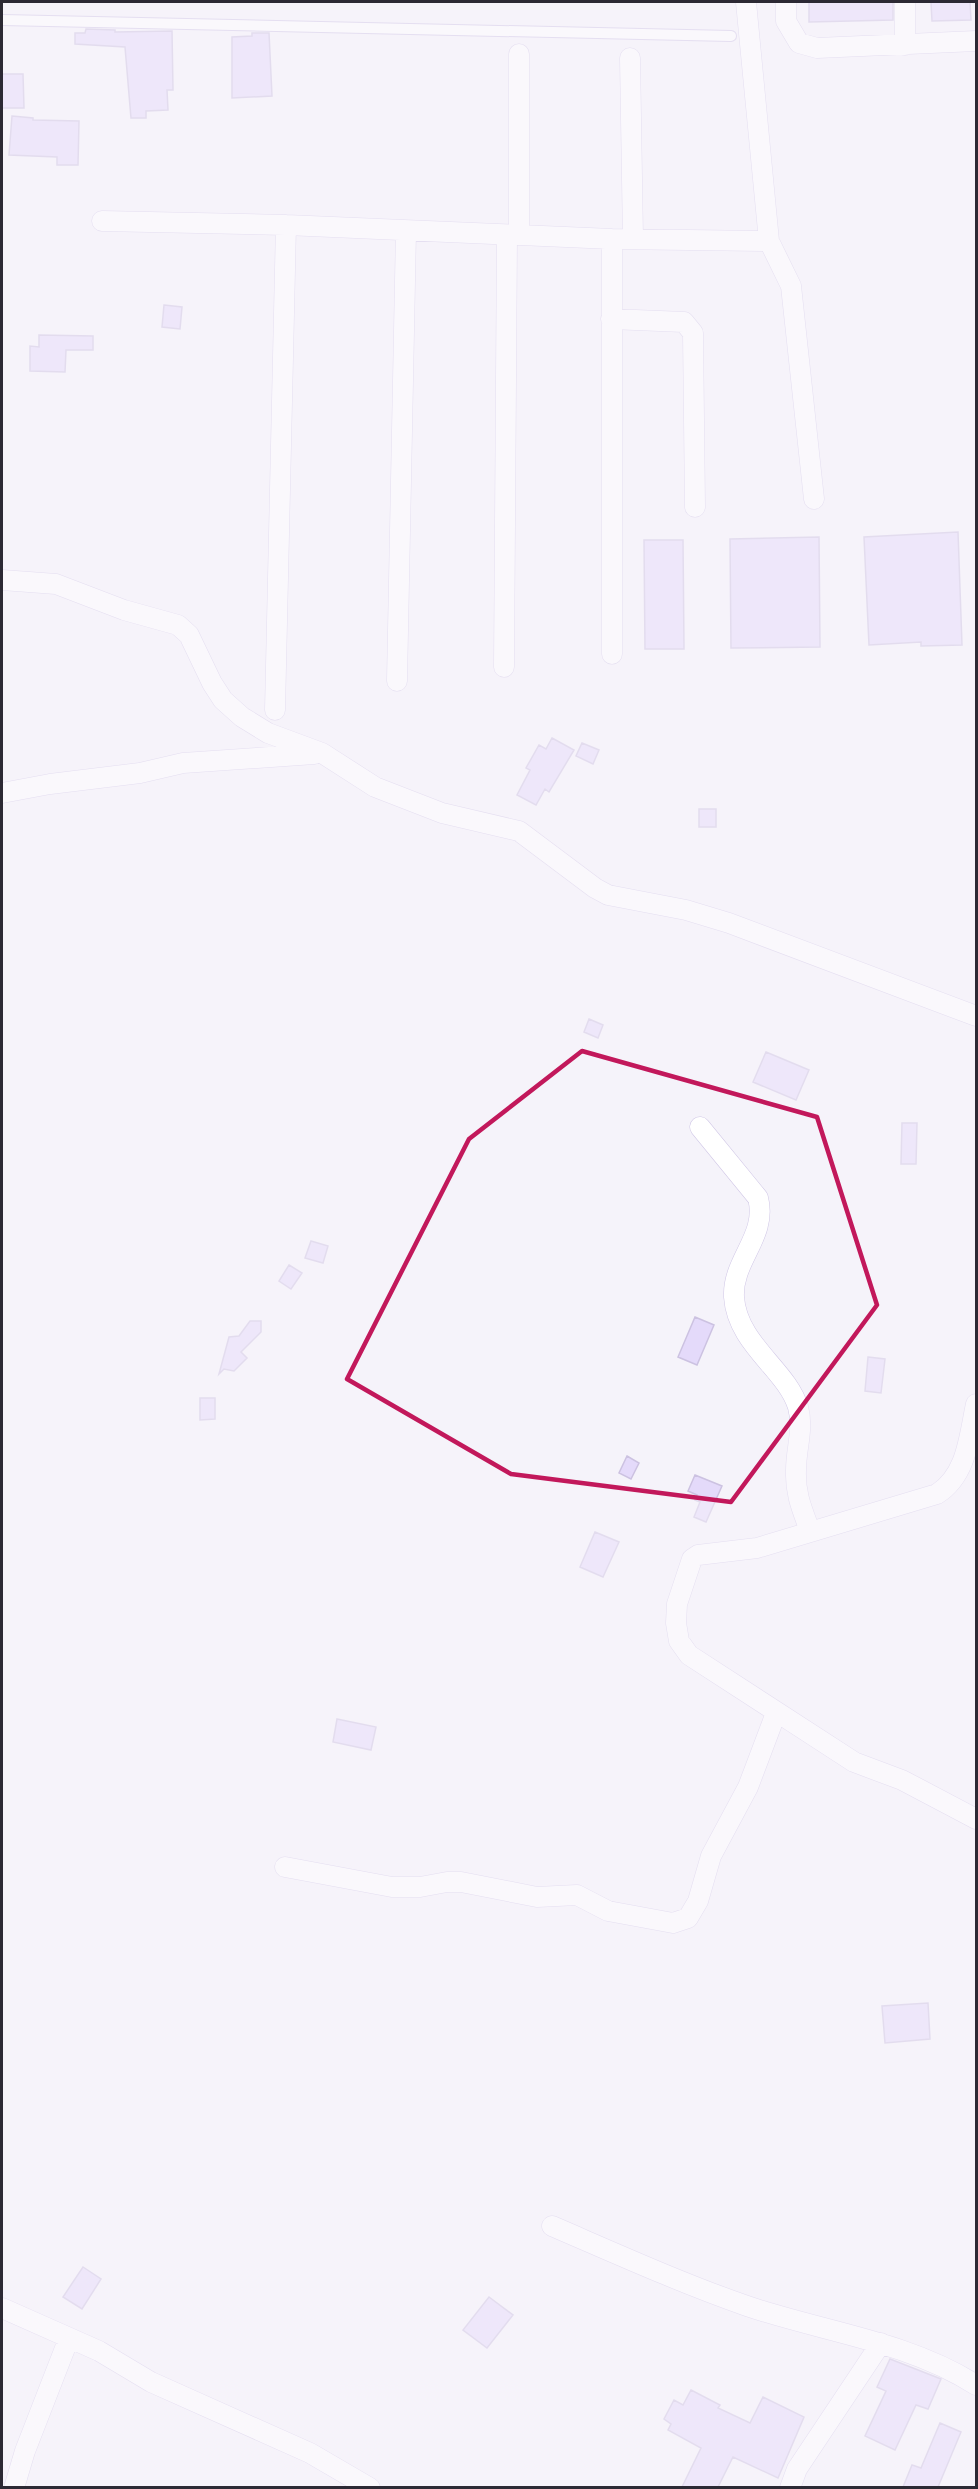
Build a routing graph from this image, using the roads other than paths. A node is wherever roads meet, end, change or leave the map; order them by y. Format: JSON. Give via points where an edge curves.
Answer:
{"nodes":[{"id":1,"x":747,"y":2,"type":"edge"},
{"id":2,"x":786,"y":2,"type":"edge"},
{"id":3,"x":906,"y":2,"type":"edge"},
{"id":4,"x":2,"y":20,"type":"edge"},
{"id":5,"x":731,"y":36,"type":"dead end"},
{"id":6,"x":976,"y":41,"type":"edge"},
{"id":7,"x":905,"y":45,"type":"junction"},
{"id":8,"x":519,"y":54,"type":"dead end"},
{"id":9,"x":630,"y":58,"type":"dead end"},
{"id":10,"x":102,"y":221,"type":"dead end"},
{"id":11,"x":286,"y":225,"type":"junction"},
{"id":12,"x":406,"y":231,"type":"junction"},
{"id":13,"x":513,"y":235,"type":"junction"},
{"id":14,"x":612,"y":239,"type":"junction"},
{"id":15,"x":633,"y":239,"type":"junction"},
{"id":16,"x":770,"y":241,"type":"junction"},
{"id":17,"x":611,"y":319,"type":"junction"},
{"id":18,"x":813,"y":499,"type":"dead end"},
{"id":19,"x":695,"y":507,"type":"dead end"},
{"id":20,"x":2,"y":580,"type":"edge"},
{"id":21,"x":612,"y":654,"type":"dead end"},
{"id":22,"x":504,"y":668,"type":"dead end"},
{"id":23,"x":397,"y":681,"type":"dead end"},
{"id":24,"x":275,"y":710,"type":"dead end"},
{"id":25,"x":322,"y":753,"type":"junction"},
{"id":26,"x":2,"y":793,"type":"edge"},
{"id":27,"x":976,"y":1016,"type":"edge"},
{"id":28,"x":700,"y":1127,"type":"dead end"},
{"id":29,"x":976,"y":1404,"type":"edge"},
{"id":30,"x":810,"y":1532,"type":"junction"},
{"id":31,"x":776,"y":1713,"type":"junction"},
{"id":32,"x":976,"y":1819,"type":"edge"},
{"id":33,"x":285,"y":1867,"type":"dead end"},
{"id":34,"x":552,"y":2226,"type":"dead end"},
{"id":35,"x":2,"y":2308,"type":"edge"},
{"id":36,"x":69,"y":2338,"type":"junction"},
{"id":37,"x":881,"y":2343,"type":"junction"},
{"id":38,"x":976,"y":2385,"type":"edge"},
{"id":39,"x":14,"y":2487,"type":"edge"},
{"id":40,"x":370,"y":2487,"type":"edge"},
{"id":41,"x":790,"y":2487,"type":"edge"}],
"edges":[{"from":1,"to":16,"type":"street"},
{"from":2,"to":7,"type":"street","via":[[786,21],[799,43],[818,48]]},
{"from":3,"to":7,"type":"street"},
{"from":4,"to":5,"type":"lane"},
{"from":6,"to":7,"type":"street"},
{"from":8,"to":13,"type":"street"},
{"from":9,"to":15,"type":"street"},
{"from":10,"to":11,"type":"street"},
{"from":11,"to":12,"type":"street"},
{"from":11,"to":24,"type":"street"},
{"from":12,"to":13,"type":"street"},
{"from":12,"to":23,"type":"street"},
{"from":13,"to":14,"type":"street"},
{"from":13,"to":22,"type":"street"},
{"from":14,"to":15,"type":"street"},
{"from":14,"to":17,"type":"street"},
{"from":15,"to":16,"type":"street"},
{"from":16,"to":18,"type":"street","via":[[791,286]]},
{"from":17,"to":19,"type":"street","via":[[684,322],[693,333]]},
{"from":17,"to":21,"type":"street"},
{"from":20,"to":25,"type":"street","via":[[56,584],[178,625],[189,635],[223,700],[242,717],[268,733]]},
{"from":25,"to":26,"type":"street","via":[[183,763]]},
{"from":25,"to":27,"type":"street","via":[[375,787],[442,813],[519,831],[608,895],[729,923]]},
{"from":28,"to":30,"type":"street","via":[[758,1198],[761,1211],[755,1235],[735,1278],[734,1300],[752,1343],[797,1405],[801,1429],[797,1496]]},
{"from":29,"to":30,"type":"street","via":[[966,1452],[949,1486],[937,1494]]},
{"from":30,"to":31,"type":"street","via":[[757,1548],[698,1555],[692,1559],[677,1605],[679,1641],[688,1656]]},
{"from":31,"to":32,"type":"street","via":[[854,1762],[902,1780]]},
{"from":31,"to":33,"type":"street","via":[[748,1787],[711,1856],[698,1901],[688,1918],[673,1923],[608,1911],[577,1895],[537,1897],[454,1882],[392,1887]]},
{"from":34,"to":37,"type":"street","via":[[749,2306]]},
{"from":35,"to":36,"type":"street"},
{"from":36,"to":39,"type":"street"},
{"from":36,"to":40,"type":"street","via":[[151,2382],[310,2453]]},
{"from":37,"to":38,"type":"street"},
{"from":37,"to":41,"type":"street","via":[[797,2469]]}]}
